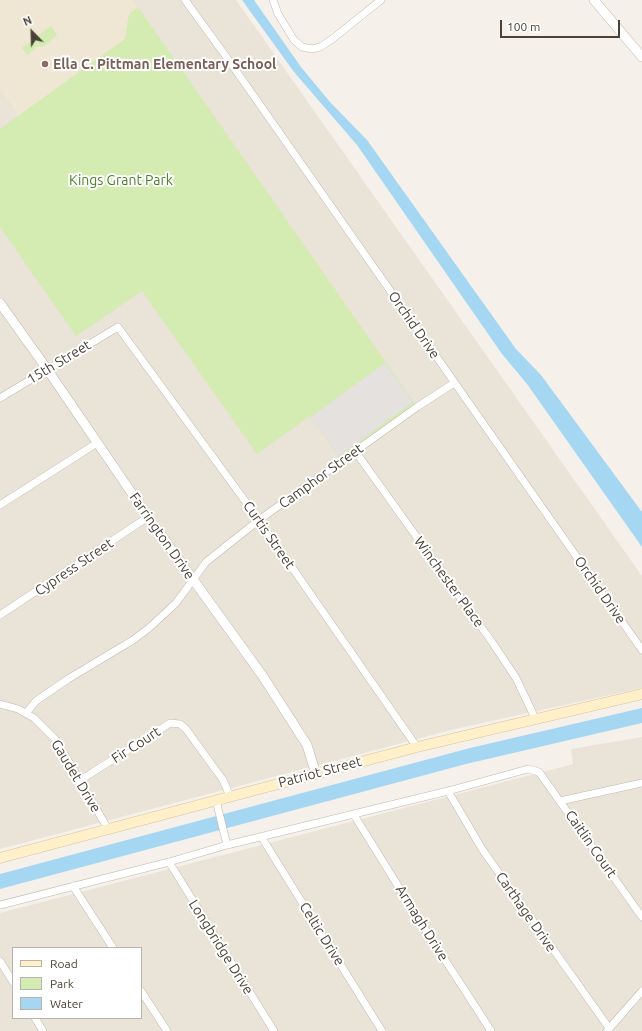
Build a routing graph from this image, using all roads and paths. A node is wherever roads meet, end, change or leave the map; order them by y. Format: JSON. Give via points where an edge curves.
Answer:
{"nodes":[{"id":1,"x":185,"y":0,"type":"edge"},
{"id":2,"x":273,"y":0,"type":"edge"},
{"id":3,"x":381,"y":0,"type":"edge"},
{"id":4,"x":594,"y":0,"type":"edge"},
{"id":5,"x":642,"y":57,"type":"edge"},
{"id":6,"x":0,"y":303,"type":"edge"},
{"id":7,"x":118,"y":327,"type":"joint"},
{"id":8,"x":47,"y":369,"type":"junction"},
{"id":9,"x":454,"y":382,"type":"junction"},
{"id":10,"x":0,"y":398,"type":"edge"},
{"id":11,"x":97,"y":443,"type":"junction"},
{"id":12,"x":355,"y":451,"type":"junction"},
{"id":13,"x":0,"y":505,"type":"edge"},
{"id":14,"x":148,"y":518,"type":"junction"},
{"id":15,"x":259,"y":520,"type":"junction"},
{"id":16,"x":193,"y":579,"type":"junction"},
{"id":17,"x":0,"y":615,"type":"edge"},
{"id":18,"x":642,"y":650,"type":"edge"},
{"id":19,"x":642,"y":694,"type":"edge"},
{"id":20,"x":0,"y":704,"type":"edge"},
{"id":21,"x":26,"y":714,"type":"junction"},
{"id":22,"x":535,"y":718,"type":"junction"},
{"id":23,"x":417,"y":747,"type":"junction"},
{"id":24,"x":316,"y":774,"type":"junction"},
{"id":25,"x":79,"y":781,"type":"junction"},
{"id":26,"x":642,"y":783,"type":"edge"},
{"id":27,"x":448,"y":791,"type":"junction"},
{"id":28,"x":230,"y":796,"type":"junction"},
{"id":29,"x":560,"y":801,"type":"junction"},
{"id":30,"x":216,"y":803,"type":"junction"},
{"id":31,"x":354,"y":815,"type":"junction"},
{"id":32,"x":108,"y":829,"type":"junction"},
{"id":33,"x":262,"y":838,"type":"junction"},
{"id":34,"x":227,"y":846,"type":"junction"},
{"id":35,"x":0,"y":858,"type":"edge"},
{"id":36,"x":169,"y":862,"type":"junction"},
{"id":37,"x":73,"y":886,"type":"junction"},
{"id":38,"x":0,"y":905,"type":"edge"},
{"id":39,"x":642,"y":917,"type":"edge"},
{"id":40,"x":112,"y":947,"type":"edge"},
{"id":41,"x":0,"y":961,"type":"edge"},
{"id":42,"x":12,"y":980,"type":"edge"},
{"id":43,"x":642,"y":991,"type":"edge"},
{"id":44,"x":142,"y":993,"type":"edge"},
{"id":45,"x":36,"y":1019,"type":"edge"},
{"id":46,"x":608,"y":1030,"type":"edge"},
{"id":47,"x":43,"y":1031,"type":"edge"},
{"id":48,"x":167,"y":1031,"type":"edge"},
{"id":49,"x":274,"y":1031,"type":"edge"},
{"id":50,"x":382,"y":1031,"type":"edge"},
{"id":51,"x":491,"y":1031,"type":"edge"}],
"edges":[{"from":1,"to":9,"type":"street","name":"Orchid Drive"},
{"from":2,"to":3,"type":"street","via":[[278,14],[294,40],[302,47],[312,49],[331,40]]},
{"from":4,"to":5,"type":"street"},
{"from":6,"to":8,"type":"street","name":"Farrington Drive"},
{"from":7,"to":8,"type":"street","name":"15th Street"},
{"from":7,"to":15,"type":"street","name":"Curtis Street"},
{"from":8,"to":10,"type":"street","name":"15th Street"},
{"from":8,"to":11,"type":"street","name":"Farrington Drive"},
{"from":9,"to":12,"type":"street","name":"Camphor Street"},
{"from":9,"to":18,"type":"street","name":"Orchid Drive"},
{"from":11,"to":13,"type":"street"},
{"from":11,"to":14,"type":"street","name":"Farrington Drive"},
{"from":12,"to":15,"type":"street","name":"Camphor Street"},
{"from":12,"to":22,"type":"street","name":"Winchester Place","via":[[492,642],[516,678]]},
{"from":14,"to":16,"type":"street","name":"Farrington Drive"},
{"from":14,"to":17,"type":"street","name":"Cypress Street"},
{"from":15,"to":16,"type":"street","name":"Camphor Street","via":[[206,562]]},
{"from":15,"to":23,"type":"street","name":"Curtis Street"},
{"from":16,"to":21,"type":"street","name":"Camphor Street","via":[[176,603],[149,628],[36,701]]},
{"from":16,"to":24,"type":"street","name":"Farrington Drive","via":[[302,735]]},
{"from":19,"to":22,"type":"main road","name":"Patriot Street"},
{"from":20,"to":21,"type":"street","name":"Gaudet Drive"},
{"from":21,"to":25,"type":"street","name":"Gaudet Drive","via":[[34,718],[56,740]]},
{"from":22,"to":23,"type":"main road","name":"Patriot Street"},
{"from":23,"to":24,"type":"main road","name":"Patriot Street"},
{"from":24,"to":28,"type":"main road","name":"Patriot Street"},
{"from":25,"to":28,"type":"street","name":"Fir Court","via":[[170,723],[180,724],[186,729],[223,780]]},
{"from":25,"to":32,"type":"street","name":"Gaudet Drive"},
{"from":26,"to":29,"type":"street"},
{"from":27,"to":29,"type":"street","name":"Caitlin Court","via":[[528,769],[539,772]]},
{"from":27,"to":31,"type":"street"},
{"from":27,"to":46,"type":"street","name":"Carthage Drive","via":[[482,849]]},
{"from":28,"to":30,"type":"main road","name":"Patriot Street"},
{"from":29,"to":39,"type":"street","name":"Caitlin Court"},
{"from":30,"to":32,"type":"main road","name":"Patriot Street"},
{"from":30,"to":34,"type":"street"},
{"from":31,"to":33,"type":"street"},
{"from":31,"to":51,"type":"street","name":"Armagh Drive"},
{"from":32,"to":35,"type":"main road","name":"Patriot Street"},
{"from":33,"to":34,"type":"street"},
{"from":33,"to":50,"type":"street","name":"Celtic Drive"},
{"from":34,"to":36,"type":"street"},
{"from":36,"to":37,"type":"street"},
{"from":36,"to":49,"type":"street","name":"Longbridge Drive"},
{"from":37,"to":38,"type":"street"},
{"from":37,"to":40,"type":"street"},
{"from":41,"to":42,"type":"street"},
{"from":43,"to":46,"type":"street"},
{"from":44,"to":48,"type":"street"},
{"from":45,"to":47,"type":"street"}]}
